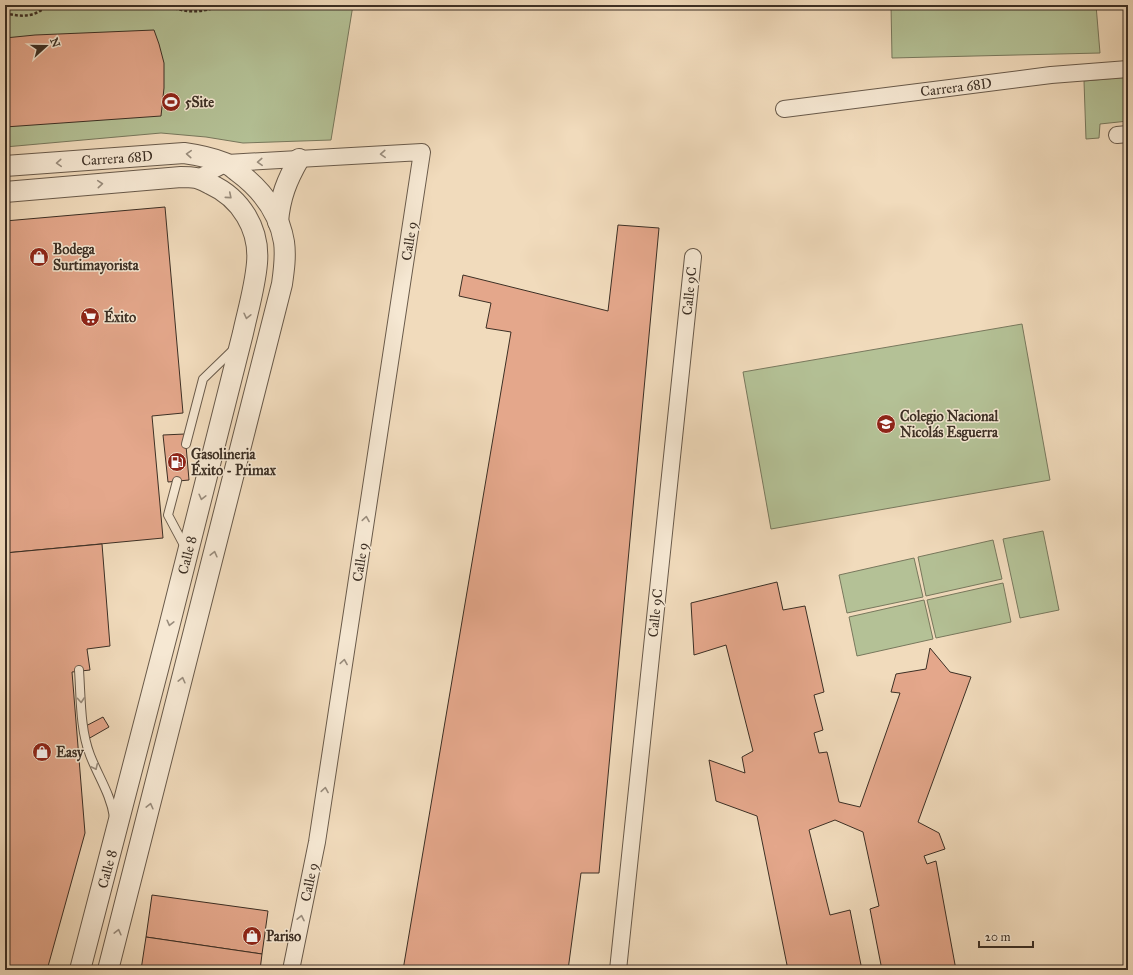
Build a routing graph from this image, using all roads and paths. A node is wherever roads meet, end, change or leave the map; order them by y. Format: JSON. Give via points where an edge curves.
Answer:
{"nodes":[{"id":1,"x":47,"y":5,"type":"edge"},
{"id":2,"x":165,"y":5,"type":"edge"},
{"id":3,"x":224,"y":5,"type":"edge"},
{"id":4,"x":5,"y":13,"type":"edge"},
{"id":5,"x":1128,"y":69,"type":"edge"},
{"id":6,"x":784,"y":109,"type":"dead end"},
{"id":7,"x":422,"y":152,"type":"joint"},
{"id":8,"x":299,"y":159,"type":"junction"},
{"id":9,"x":227,"y":164,"type":"junction"},
{"id":10,"x":5,"y":166,"type":"edge"},
{"id":11,"x":189,"y":178,"type":"junction"},
{"id":12,"x":5,"y":192,"type":"edge"},
{"id":13,"x":278,"y":222,"type":"junction"},
{"id":14,"x":693,"y":257,"type":"dead end"},
{"id":15,"x":240,"y":343,"type":"junction"},
{"id":16,"x":186,"y":444,"type":"dead end"},
{"id":17,"x":176,"y":481,"type":"dead end"},
{"id":18,"x":188,"y":552,"type":"junction"},
{"id":19,"x":79,"y":670,"type":"dead end"},
{"id":20,"x":116,"y":835,"type":"junction"},
{"id":21,"x":80,"y":970,"type":"edge"},
{"id":22,"x":108,"y":970,"type":"edge"},
{"id":23,"x":291,"y":970,"type":"edge"},
{"id":24,"x":618,"y":970,"type":"edge"}],
"edges":[{"from":1,"to":4,"type":"path","via":[[25,17]]},
{"from":2,"to":3,"type":"path","via":[[183,11],[203,12]]},
{"from":5,"to":6,"type":"street","name":"Carrera 68D","via":[[1051,75]]},
{"from":7,"to":8,"type":"street","name":"Carrera 68D","one_way":true},
{"from":23,"to":7,"type":"street","name":"Calle 9","one_way":true,"via":[[317,842]]},
{"from":8,"to":9,"type":"street","name":"Carrera 68D","one_way":true},
{"from":8,"to":13,"type":"street","via":[[284,190]]},
{"from":9,"to":10,"type":"street","name":"Carrera 68D","one_way":true,"via":[[184,153]]},
{"from":9,"to":11,"type":"street","name":"Carrera 68D"},
{"from":9,"to":13,"type":"street","name":"Calle 8","via":[[252,183],[268,202]]},
{"from":12,"to":11,"type":"street","name":"Carrera 68D","one_way":true},
{"from":11,"to":15,"type":"street","name":"Calle 8","one_way":true,"via":[[221,189],[233,198],[246,214],[254,232],[257,263]]},
{"from":22,"to":13,"type":"street","name":"Calle 8","one_way":true,"via":[[282,284],[284,241]]},
{"from":14,"to":24,"type":"street","name":"Calle 9C"},
{"from":15,"to":16,"type":"lane","via":[[202,379]]},
{"from":15,"to":18,"type":"street","name":"Calle 8","one_way":true},
{"from":17,"to":18,"type":"lane","via":[[168,515]]},
{"from":18,"to":20,"type":"street","name":"Calle 8","one_way":true},
{"from":19,"to":20,"type":"lane","one_way":true,"via":[[83,731],[89,754],[112,804]]},
{"from":20,"to":21,"type":"street","name":"Calle 8"}]}
